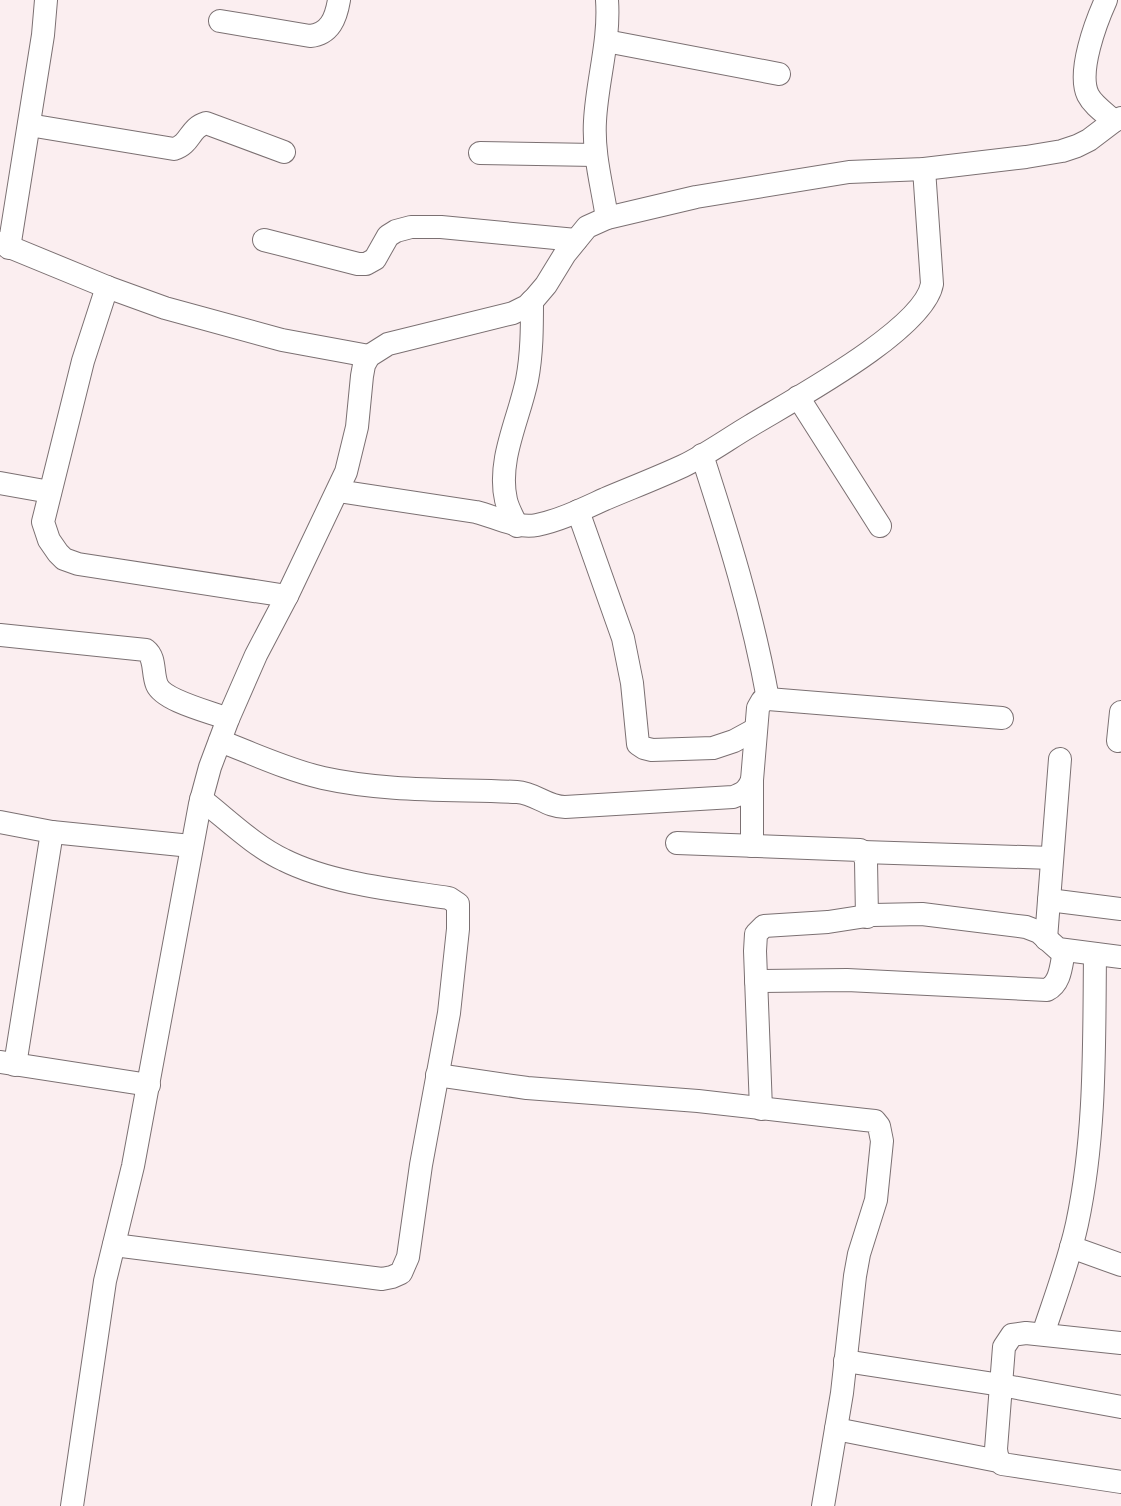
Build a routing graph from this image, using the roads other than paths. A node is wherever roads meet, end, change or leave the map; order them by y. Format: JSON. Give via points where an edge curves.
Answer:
{"nodes":[{"id":1,"x":46,"y":0,"type":"edge"},
{"id":2,"x":340,"y":0,"type":"edge"},
{"id":3,"x":607,"y":0,"type":"edge"},
{"id":4,"x":1106,"y":0,"type":"edge"},
{"id":5,"x":220,"y":21,"type":"dead end"},
{"id":6,"x":606,"y":42,"type":"junction"},
{"id":7,"x":779,"y":74,"type":"dead end"},
{"id":8,"x":1117,"y":119,"type":"edge"},
{"id":9,"x":28,"y":126,"type":"junction"},
{"id":10,"x":284,"y":152,"type":"dead end"},
{"id":11,"x":480,"y":153,"type":"dead end"},
{"id":12,"x":595,"y":155,"type":"junction"},
{"id":13,"x":924,"y":169,"type":"junction"},
{"id":14,"x":608,"y":218,"type":"junction"},
{"id":15,"x":264,"y":240,"type":"dead end"},
{"id":16,"x":576,"y":240,"type":"junction"},
{"id":17,"x":4,"y":246,"type":"edge"},
{"id":18,"x":107,"y":287,"type":"junction"},
{"id":19,"x":532,"y":301,"type":"junction"},
{"id":20,"x":369,"y":356,"type":"junction"},
{"id":21,"x":798,"y":398,"type":"junction"},
{"id":22,"x":702,"y":455,"type":"junction"},
{"id":23,"x":0,"y":483,"type":"edge"},
{"id":24,"x":338,"y":491,"type":"junction"},
{"id":25,"x":50,"y":492,"type":"junction"},
{"id":26,"x":578,"y":511,"type":"junction"},
{"id":27,"x":517,"y":526,"type":"junction"},
{"id":28,"x":880,"y":526,"type":"dead end"},
{"id":29,"x":287,"y":596,"type":"junction"},
{"id":30,"x":0,"y":635,"type":"edge"},
{"id":31,"x":768,"y":699,"type":"junction"},
{"id":32,"x":1121,"y":712,"type":"edge"},
{"id":33,"x":1002,"y":718,"type":"dead end"},
{"id":34,"x":228,"y":719,"type":"junction"},
{"id":35,"x":756,"y":729,"type":"junction"},
{"id":36,"x":220,"y":741,"type":"junction"},
{"id":37,"x":1118,"y":741,"type":"dead end"},
{"id":38,"x":1060,"y":759,"type":"dead end"},
{"id":39,"x":752,"y":780,"type":"junction"},
{"id":40,"x":201,"y":799,"type":"junction"},
{"id":41,"x":0,"y":822,"type":"edge"},
{"id":42,"x":52,"y":832,"type":"junction"},
{"id":43,"x":677,"y":842,"type":"dead end"},
{"id":44,"x":191,"y":846,"type":"junction"},
{"id":45,"x":752,"y":846,"type":"junction"},
{"id":46,"x":863,"y":852,"type":"junction"},
{"id":47,"x":1052,"y":858,"type":"junction"},
{"id":48,"x":1049,"y":900,"type":"junction"},
{"id":49,"x":1121,"y":909,"type":"edge"},
{"id":50,"x":867,"y":917,"type":"junction"},
{"id":51,"x":1046,"y":939,"type":"junction"},
{"id":52,"x":1064,"y":951,"type":"junction"},
{"id":53,"x":1096,"y":954,"type":"junction"},
{"id":54,"x":1121,"y":958,"type":"edge"},
{"id":55,"x":756,"y":981,"type":"junction"},
{"id":56,"x":8,"y":1064,"type":"edge"},
{"id":57,"x":437,"y":1075,"type":"junction"},
{"id":58,"x":148,"y":1085,"type":"junction"},
{"id":59,"x":761,"y":1108,"type":"junction"},
{"id":60,"x":114,"y":1245,"type":"junction"},
{"id":61,"x":1071,"y":1247,"type":"junction"},
{"id":62,"x":1121,"y":1265,"type":"edge"},
{"id":63,"x":1043,"y":1334,"type":"junction"},
{"id":64,"x":1121,"y":1343,"type":"edge"},
{"id":65,"x":845,"y":1361,"type":"junction"},
{"id":66,"x":1001,"y":1385,"type":"junction"},
{"id":67,"x":1121,"y":1407,"type":"edge"},
{"id":68,"x":836,"y":1429,"type":"junction"},
{"id":69,"x":998,"y":1461,"type":"junction"},
{"id":70,"x":1121,"y":1482,"type":"edge"},
{"id":71,"x":72,"y":1506,"type":"edge"},
{"id":72,"x":823,"y":1506,"type":"edge"}],
"edges":[{"from":1,"to":9,"type":"street"},
{"from":2,"to":5,"type":"street","via":[[331,24],[319,35],[310,36]]},
{"from":3,"to":6,"type":"street"},
{"from":4,"to":8,"type":"street","via":[[1085,62],[1085,80],[1087,93],[1092,102]]},
{"from":6,"to":7,"type":"street"},
{"from":6,"to":12,"type":"street","via":[[595,121]]},
{"from":8,"to":13,"type":"street","via":[[1089,140],[1062,151]]},
{"from":9,"to":10,"type":"street","via":[[174,149],[182,147],[198,126],[206,123]]},
{"from":9,"to":17,"type":"street"},
{"from":11,"to":12,"type":"street"},
{"from":12,"to":14,"type":"street"},
{"from":13,"to":14,"type":"street","via":[[849,172],[696,197]]},
{"from":13,"to":21,"type":"street","via":[[932,273],[931,290],[927,299],[910,319],[865,355]]},
{"from":14,"to":16,"type":"street","via":[[587,226]]},
{"from":15,"to":16,"type":"street","via":[[358,264],[366,264],[375,259],[388,236],[411,227],[441,227]]},
{"from":16,"to":19,"type":"street"},
{"from":17,"to":18,"type":"street"},
{"from":18,"to":20,"type":"street","via":[[165,308],[282,340]]},
{"from":18,"to":25,"type":"street","via":[[83,361]]},
{"from":19,"to":20,"type":"street","via":[[512,313],[388,344]]},
{"from":19,"to":27,"type":"street","via":[[532,338],[527,381],[510,442],[504,479],[506,501]]},
{"from":20,"to":24,"type":"street","via":[[362,376],[352,454]]},
{"from":21,"to":22,"type":"street"},
{"from":21,"to":28,"type":"street"},
{"from":22,"to":26,"type":"street","via":[[684,466]]},
{"from":22,"to":31,"type":"street","via":[[754,628]]},
{"from":23,"to":25,"type":"street"},
{"from":24,"to":27,"type":"street","via":[[476,512],[494,516]]},
{"from":24,"to":29,"type":"street"},
{"from":25,"to":29,"type":"street","via":[[43,522],[44,530],[64,559],[101,568]]},
{"from":26,"to":27,"type":"street","via":[[538,525]]},
{"from":26,"to":35,"type":"street","via":[[623,638],[632,683],[638,744],[652,750],[706,750],[727,744]]},
{"from":29,"to":34,"type":"street","via":[[269,628]]},
{"from":30,"to":34,"type":"street","via":[[146,650],[152,658],[157,685],[166,696]]},
{"from":31,"to":33,"type":"street"},
{"from":31,"to":35,"type":"street","via":[[762,701],[758,708]]},
{"from":32,"to":37,"type":"street"},
{"from":34,"to":36,"type":"street"},
{"from":35,"to":39,"type":"street"},
{"from":36,"to":39,"type":"street","via":[[300,772],[330,779],[373,786],[519,792],[532,795],[555,807],[733,797],[748,789]]},
{"from":36,"to":40,"type":"street"},
{"from":38,"to":47,"type":"street"},
{"from":39,"to":45,"type":"street"},
{"from":40,"to":44,"type":"street"},
{"from":40,"to":57,"type":"street","via":[[266,850],[304,869],[383,888],[449,898],[458,904],[458,930],[448,1013]]},
{"from":41,"to":42,"type":"street"},
{"from":42,"to":44,"type":"street"},
{"from":42,"to":56,"type":"street"},
{"from":43,"to":45,"type":"street"},
{"from":44,"to":58,"type":"street"},
{"from":45,"to":46,"type":"street","via":[[855,849]]},
{"from":46,"to":47,"type":"street"},
{"from":46,"to":50,"type":"street","via":[[866,860]]},
{"from":47,"to":48,"type":"street"},
{"from":48,"to":49,"type":"street"},
{"from":48,"to":51,"type":"street"},
{"from":50,"to":51,"type":"street","via":[[900,913],[922,914],[1026,927],[1035,930]]},
{"from":50,"to":55,"type":"street","via":[[764,926],[755,939]]},
{"from":51,"to":52,"type":"street"},
{"from":52,"to":53,"type":"street"},
{"from":52,"to":55,"type":"street","via":[[1058,979],[1047,990],[847,980]]},
{"from":53,"to":54,"type":"street"},
{"from":53,"to":61,"type":"street","via":[[1095,1066],[1084,1180]]},
{"from":55,"to":59,"type":"street"},
{"from":56,"to":58,"type":"street"},
{"from":57,"to":59,"type":"street","via":[[527,1088]]},
{"from":57,"to":60,"type":"street","via":[[408,1257],[401,1273],[382,1279],[368,1278]]},
{"from":58,"to":60,"type":"street","via":[[133,1166]]},
{"from":59,"to":65,"type":"street","via":[[875,1121],[882,1133],[876,1200],[855,1276]]},
{"from":60,"to":71,"type":"street","via":[[100,1313]]},
{"from":61,"to":62,"type":"street"},
{"from":61,"to":63,"type":"street"},
{"from":63,"to":64,"type":"street"},
{"from":63,"to":66,"type":"street","via":[[1016,1333],[1008,1339],[1004,1347]]},
{"from":65,"to":66,"type":"street"},
{"from":65,"to":68,"type":"street"},
{"from":66,"to":67,"type":"street"},
{"from":66,"to":69,"type":"street","via":[[996,1449]]},
{"from":68,"to":69,"type":"street"},
{"from":68,"to":72,"type":"street"},
{"from":69,"to":70,"type":"street","via":[[1002,1464]]}]}
